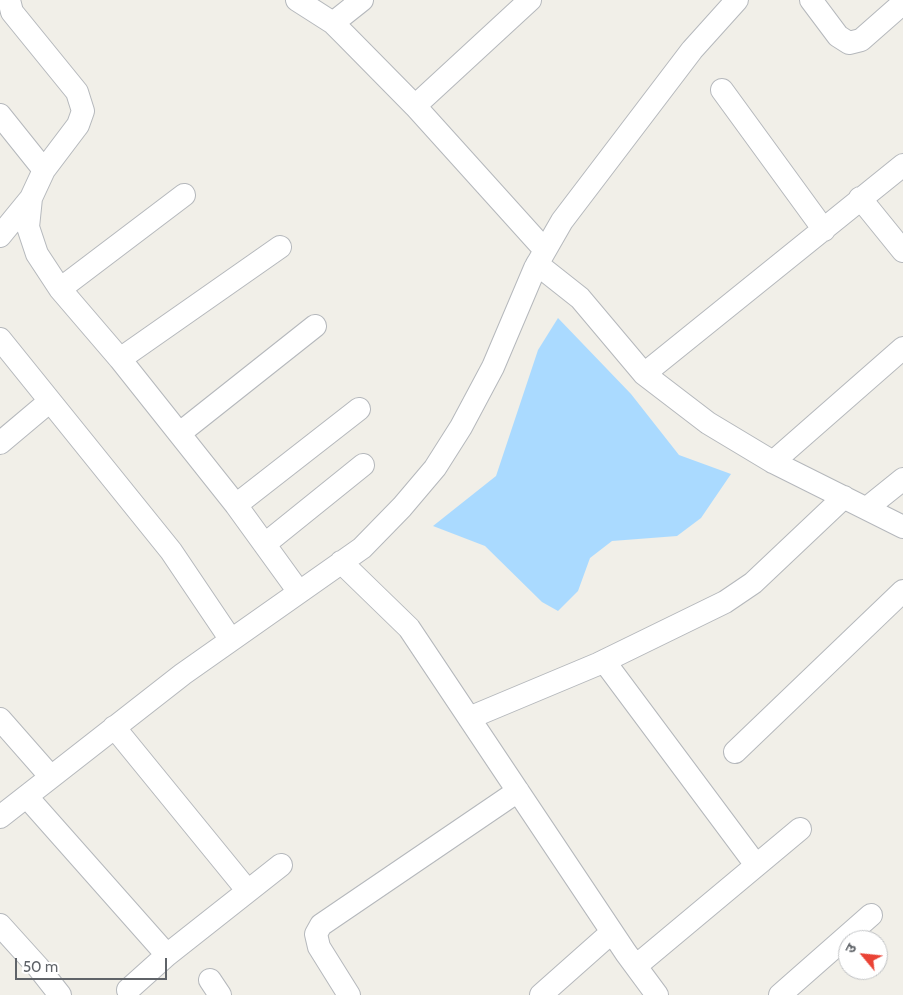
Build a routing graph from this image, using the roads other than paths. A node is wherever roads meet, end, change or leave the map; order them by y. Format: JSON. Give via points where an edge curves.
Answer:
{"nodes":[{"id":1,"x":9,"y":0,"type":"edge"},
{"id":2,"x":297,"y":0,"type":"edge"},
{"id":3,"x":362,"y":0,"type":"edge"},
{"id":4,"x":530,"y":0,"type":"edge"},
{"id":5,"x":737,"y":0,"type":"edge"},
{"id":6,"x":811,"y":0,"type":"edge"},
{"id":7,"x":903,"y":4,"type":"edge"},
{"id":8,"x":333,"y":23,"type":"junction"},
{"id":9,"x":722,"y":90,"type":"dead end"},
{"id":10,"x":415,"y":106,"type":"junction"},
{"id":11,"x":0,"y":115,"type":"edge"},
{"id":12,"x":903,"y":165,"type":"edge"},
{"id":13,"x":44,"y":170,"type":"junction"},
{"id":14,"x":184,"y":195,"type":"dead end"},
{"id":15,"x":31,"y":198,"type":"junction"},
{"id":16,"x":860,"y":198,"type":"junction"},
{"id":17,"x":824,"y":230,"type":"junction"},
{"id":18,"x":0,"y":236,"type":"edge"},
{"id":19,"x":280,"y":247,"type":"dead end"},
{"id":20,"x":903,"y":251,"type":"edge"},
{"id":21,"x":540,"y":257,"type":"junction"},
{"id":22,"x":60,"y":289,"type":"junction"},
{"id":23,"x":315,"y":326,"type":"dead end"},
{"id":24,"x":0,"y":338,"type":"edge"},
{"id":25,"x":903,"y":348,"type":"edge"},
{"id":26,"x":120,"y":359,"type":"junction"},
{"id":27,"x":644,"y":374,"type":"junction"},
{"id":28,"x":50,"y":401,"type":"junction"},
{"id":29,"x":359,"y":409,"type":"dead end"},
{"id":30,"x":180,"y":433,"type":"junction"},
{"id":31,"x":0,"y":443,"type":"edge"},
{"id":32,"x":773,"y":462,"type":"junction"},
{"id":33,"x":363,"y":464,"type":"dead end"},
{"id":34,"x":903,"y":478,"type":"edge"},
{"id":35,"x":844,"y":497,"type":"junction"},
{"id":36,"x":236,"y":505,"type":"junction"},
{"id":37,"x":867,"y":508,"type":"junction"},
{"id":38,"x":903,"y":526,"type":"edge"},
{"id":39,"x":265,"y":544,"type":"junction"},
{"id":40,"x":341,"y":562,"type":"junction"},
{"id":41,"x":903,"y":591,"type":"edge"},
{"id":42,"x":300,"y":592,"type":"junction"},
{"id":43,"x":231,"y":640,"type":"junction"},
{"id":44,"x":604,"y":661,"type":"junction"},
{"id":45,"x":469,"y":718,"type":"junction"},
{"id":46,"x":0,"y":719,"type":"edge"},
{"id":47,"x":114,"y":726,"type":"junction"},
{"id":48,"x":735,"y":752,"type":"dead end"},
{"id":49,"x":51,"y":777,"type":"junction"},
{"id":50,"x":518,"y":791,"type":"junction"},
{"id":51,"x":27,"y":796,"type":"junction"},
{"id":52,"x":0,"y":817,"type":"edge"},
{"id":53,"x":800,"y":829,"type":"dead end"},
{"id":54,"x":281,"y":865,"type":"dead end"},
{"id":55,"x":756,"y":865,"type":"junction"},
{"id":56,"x":247,"y":890,"type":"junction"},
{"id":57,"x":871,"y":915,"type":"dead end"},
{"id":58,"x":0,"y":925,"type":"edge"},
{"id":59,"x":612,"y":932,"type":"junction"},
{"id":60,"x":167,"y":955,"type":"junction"},
{"id":61,"x":636,"y":966,"type":"junction"},
{"id":62,"x":128,"y":990,"type":"dead end"},
{"id":63,"x":545,"y":994,"type":"edge"},
{"id":64,"x":60,"y":995,"type":"edge"},
{"id":65,"x":349,"y":995,"type":"edge"},
{"id":66,"x":657,"y":995,"type":"edge"},
{"id":67,"x":780,"y":995,"type":"edge"}],
"edges":[{"from":1,"to":13,"type":"street","via":[[12,12],[81,100],[83,111],[78,125]]},
{"from":2,"to":8,"type":"street"},
{"from":3,"to":8,"type":"street"},
{"from":4,"to":10,"type":"street"},
{"from":5,"to":21,"type":"street","via":[[692,50],[562,221]]},
{"from":6,"to":7,"type":"street","via":[[838,36],[849,43],[861,40]]},
{"from":8,"to":10,"type":"street"},
{"from":9,"to":17,"type":"street"},
{"from":10,"to":21,"type":"street"},
{"from":11,"to":13,"type":"street"},
{"from":12,"to":16,"type":"street"},
{"from":13,"to":15,"type":"street"},
{"from":14,"to":22,"type":"street"},
{"from":15,"to":18,"type":"street"},
{"from":15,"to":22,"type":"street","via":[[28,220],[32,240],[46,270]]},
{"from":16,"to":17,"type":"street"},
{"from":16,"to":20,"type":"street"},
{"from":17,"to":27,"type":"street"},
{"from":19,"to":26,"type":"street"},
{"from":21,"to":27,"type":"street","via":[[580,298]]},
{"from":21,"to":40,"type":"street","via":[[493,367],[435,468],[362,548]]},
{"from":22,"to":26,"type":"street"},
{"from":23,"to":30,"type":"street"},
{"from":24,"to":28,"type":"street"},
{"from":25,"to":32,"type":"street"},
{"from":26,"to":30,"type":"street"},
{"from":27,"to":32,"type":"street","via":[[708,423]]},
{"from":28,"to":31,"type":"street"},
{"from":28,"to":43,"type":"street","via":[[171,551]]},
{"from":29,"to":36,"type":"street"},
{"from":30,"to":36,"type":"street"},
{"from":32,"to":35,"type":"street"},
{"from":33,"to":39,"type":"street"},
{"from":34,"to":37,"type":"street"},
{"from":35,"to":37,"type":"street"},
{"from":35,"to":44,"type":"street","via":[[753,583],[725,602]]},
{"from":36,"to":39,"type":"street"},
{"from":37,"to":38,"type":"street"},
{"from":39,"to":42,"type":"street"},
{"from":40,"to":42,"type":"street"},
{"from":40,"to":45,"type":"street","via":[[409,628]]},
{"from":41,"to":48,"type":"street"},
{"from":42,"to":43,"type":"street"},
{"from":43,"to":47,"type":"street"},
{"from":44,"to":45,"type":"street"},
{"from":44,"to":55,"type":"street"},
{"from":45,"to":50,"type":"street"},
{"from":46,"to":49,"type":"street"},
{"from":47,"to":49,"type":"street"},
{"from":47,"to":56,"type":"street"},
{"from":49,"to":51,"type":"street"},
{"from":50,"to":59,"type":"street"},
{"from":50,"to":65,"type":"street","via":[[321,925],[316,934],[319,947]]},
{"from":51,"to":52,"type":"street"},
{"from":51,"to":60,"type":"street"},
{"from":53,"to":55,"type":"street"},
{"from":54,"to":56,"type":"street"},
{"from":55,"to":61,"type":"street"},
{"from":56,"to":60,"type":"street"},
{"from":57,"to":67,"type":"street"},
{"from":58,"to":64,"type":"street"},
{"from":59,"to":61,"type":"street"},
{"from":59,"to":63,"type":"street"},
{"from":60,"to":62,"type":"street"},
{"from":61,"to":66,"type":"street"}]}
